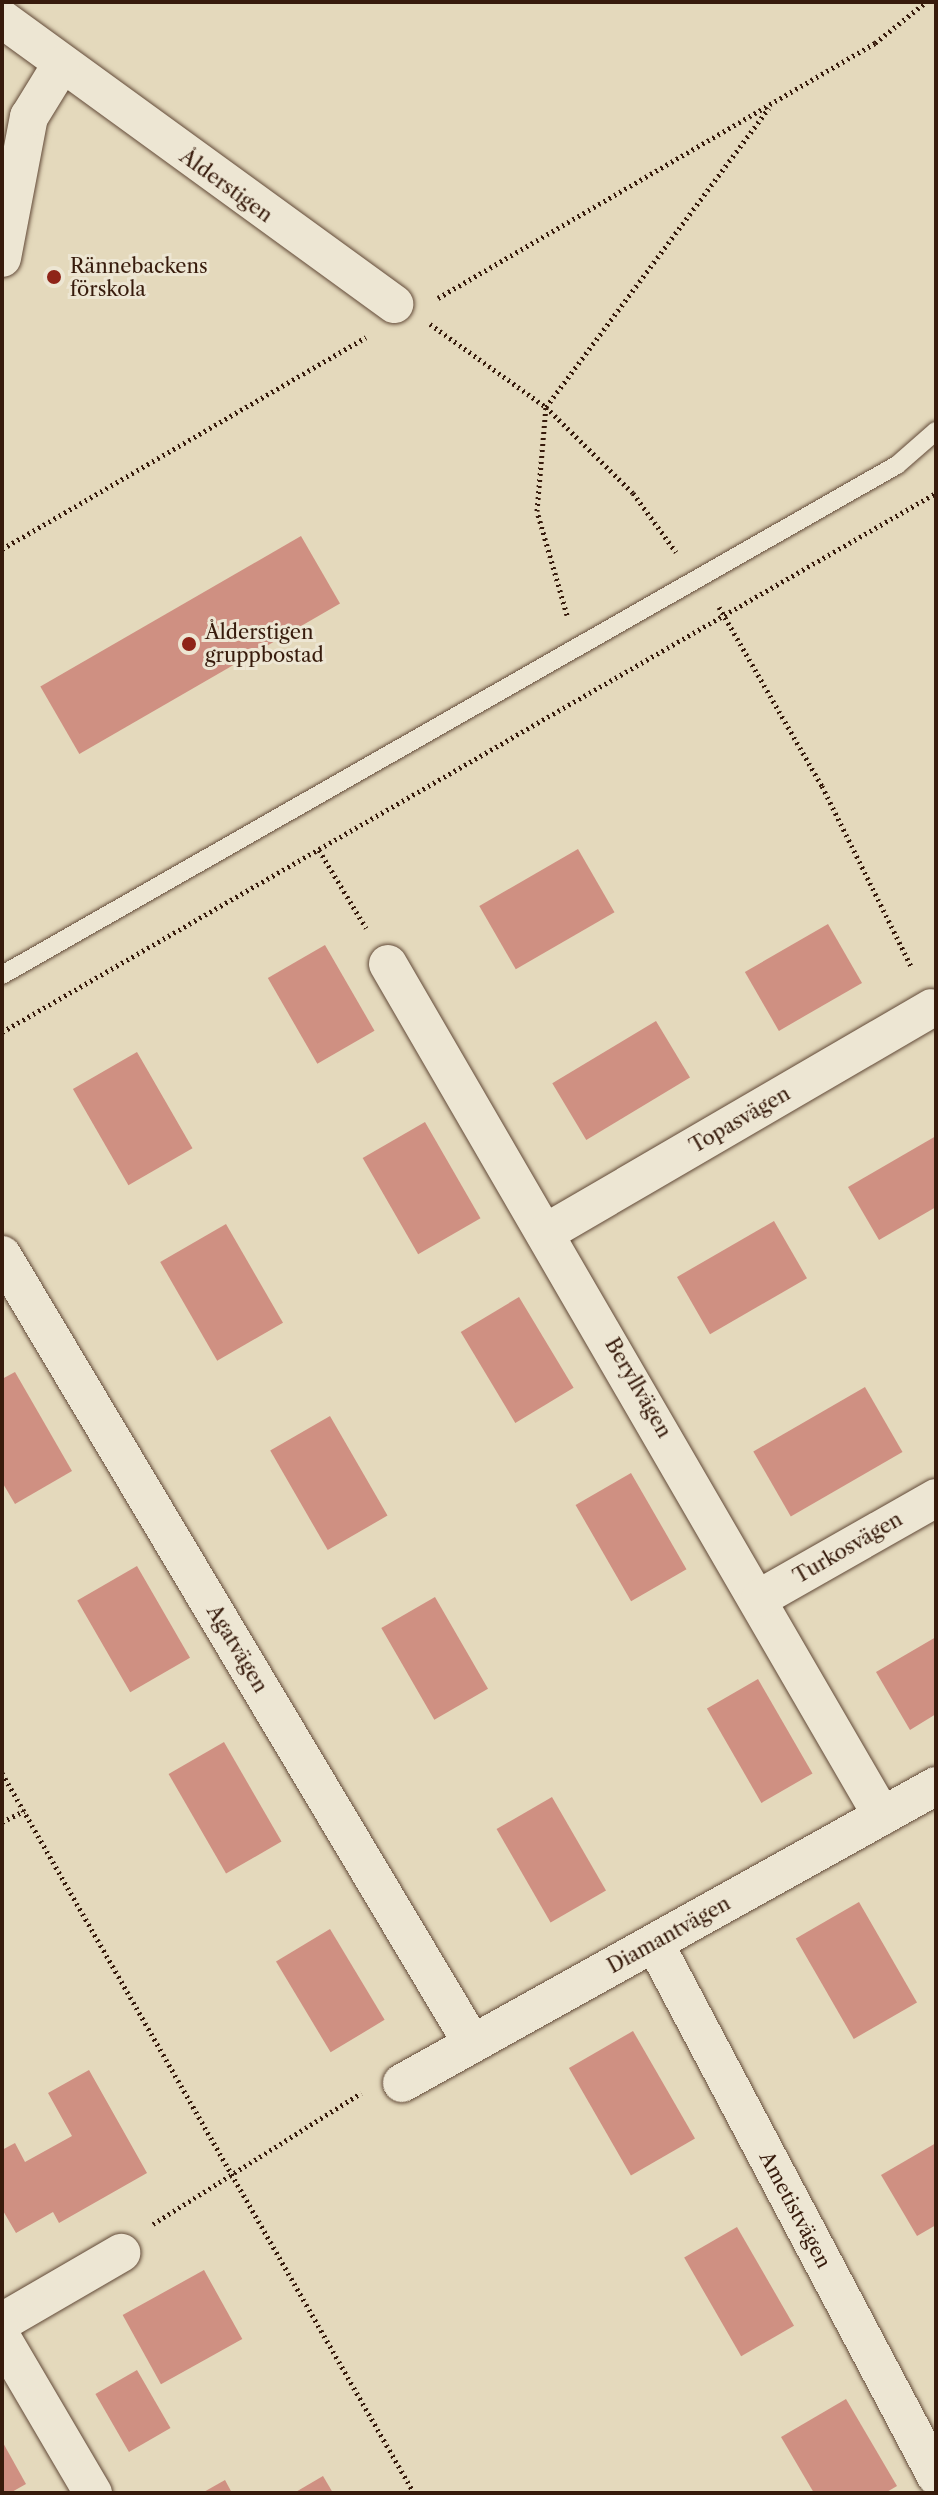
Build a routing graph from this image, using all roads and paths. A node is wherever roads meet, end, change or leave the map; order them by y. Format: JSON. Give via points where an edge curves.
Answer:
{"nodes":[{"id":1,"x":926,"y":2,"type":"edge"},
{"id":2,"x":2,"y":19,"type":"edge"},
{"id":3,"x":61,"y":65,"type":"junction"},
{"id":4,"x":772,"y":104,"type":"junction"},
{"id":5,"x":2,"y":258,"type":"edge"},
{"id":6,"x":403,"y":308,"type":"junction"},
{"id":7,"x":546,"y":407,"type":"junction"},
{"id":8,"x":936,"y":431,"type":"edge"},
{"id":9,"x":936,"y":493,"type":"edge"},
{"id":10,"x":2,"y":549,"type":"edge"},
{"id":11,"x":695,"y":579,"type":"junction"},
{"id":12,"x":727,"y":615,"type":"junction"},
{"id":13,"x":577,"y":651,"type":"junction"},
{"id":14,"x":319,"y":850,"type":"junction"},
{"id":15,"x":388,"y":964,"type":"joint"},
{"id":16,"x":2,"y":975,"type":"edge"},
{"id":17,"x":932,"y":1008,"type":"joint"},
{"id":18,"x":2,"y":1032,"type":"edge"},
{"id":19,"x":547,"y":1232,"type":"junction"},
{"id":20,"x":2,"y":1255,"type":"edge"},
{"id":21,"x":936,"y":1498,"type":"edge"},
{"id":22,"x":760,"y":1598,"type":"junction"},
{"id":23,"x":2,"y":1773,"type":"edge"},
{"id":24,"x":936,"y":1786,"type":"edge"},
{"id":25,"x":24,"y":1811,"type":"junction"},
{"id":26,"x":882,"y":1816,"type":"junction"},
{"id":27,"x":2,"y":1822,"type":"edge"},
{"id":28,"x":655,"y":1944,"type":"junction"},
{"id":29,"x":472,"y":2043,"type":"junction"},
{"id":30,"x":402,"y":2083,"type":"joint"},
{"id":31,"x":235,"y":2175,"type":"junction"},
{"id":32,"x":121,"y":2253,"type":"joint"},
{"id":33,"x":2,"y":2322,"type":"edge"},
{"id":34,"x":2,"y":2338,"type":"edge"},
{"id":35,"x":936,"y":2476,"type":"edge"},
{"id":36,"x":93,"y":2493,"type":"edge"},
{"id":37,"x":414,"y":2493,"type":"edge"}],
"edges":[{"from":1,"to":4,"type":"path","via":[[875,43]]},
{"from":2,"to":3,"type":"street","name":"Ålderstigen"},
{"from":3,"to":5,"type":"street","via":[[29,117]]},
{"from":3,"to":6,"type":"street","name":"Ålderstigen"},
{"from":4,"to":6,"type":"path"},
{"from":4,"to":7,"type":"path"},
{"from":6,"to":7,"type":"path"},
{"from":6,"to":10,"type":"path"},
{"from":7,"to":11,"type":"path","via":[[633,493]]},
{"from":7,"to":13,"type":"path","via":[[537,511]]},
{"from":8,"to":11,"type":"lane","via":[[897,465]]},
{"from":9,"to":12,"type":"path"},
{"from":11,"to":12,"type":"path"},
{"from":11,"to":13,"type":"lane"},
{"from":12,"to":14,"type":"path"},
{"from":12,"to":17,"type":"path"},
{"from":13,"to":16,"type":"lane"},
{"from":14,"to":15,"type":"path"},
{"from":14,"to":18,"type":"path"},
{"from":15,"to":19,"type":"street","name":"Beryllvägen"},
{"from":17,"to":19,"type":"street","name":"Topasvägen"},
{"from":19,"to":22,"type":"street","name":"Beryllvägen"},
{"from":20,"to":29,"type":"street","name":"Agatvägen"},
{"from":21,"to":22,"type":"street","name":"Turkosvägen"},
{"from":22,"to":26,"type":"street","name":"Beryllvägen"},
{"from":23,"to":25,"type":"path"},
{"from":24,"to":26,"type":"street","name":"Diamantvägen"},
{"from":25,"to":27,"type":"path"},
{"from":25,"to":31,"type":"path"},
{"from":26,"to":28,"type":"street","name":"Diamantvägen"},
{"from":28,"to":29,"type":"street","name":"Diamantvägen"},
{"from":28,"to":35,"type":"street","name":"Ametistvägen"},
{"from":29,"to":30,"type":"street","name":"Diamantvägen"},
{"from":30,"to":31,"type":"path","via":[[377,2082]]},
{"from":31,"to":32,"type":"path","via":[[148,2227]]},
{"from":31,"to":37,"type":"path"},
{"from":32,"to":33,"type":"street"},
{"from":34,"to":36,"type":"street"}]}
